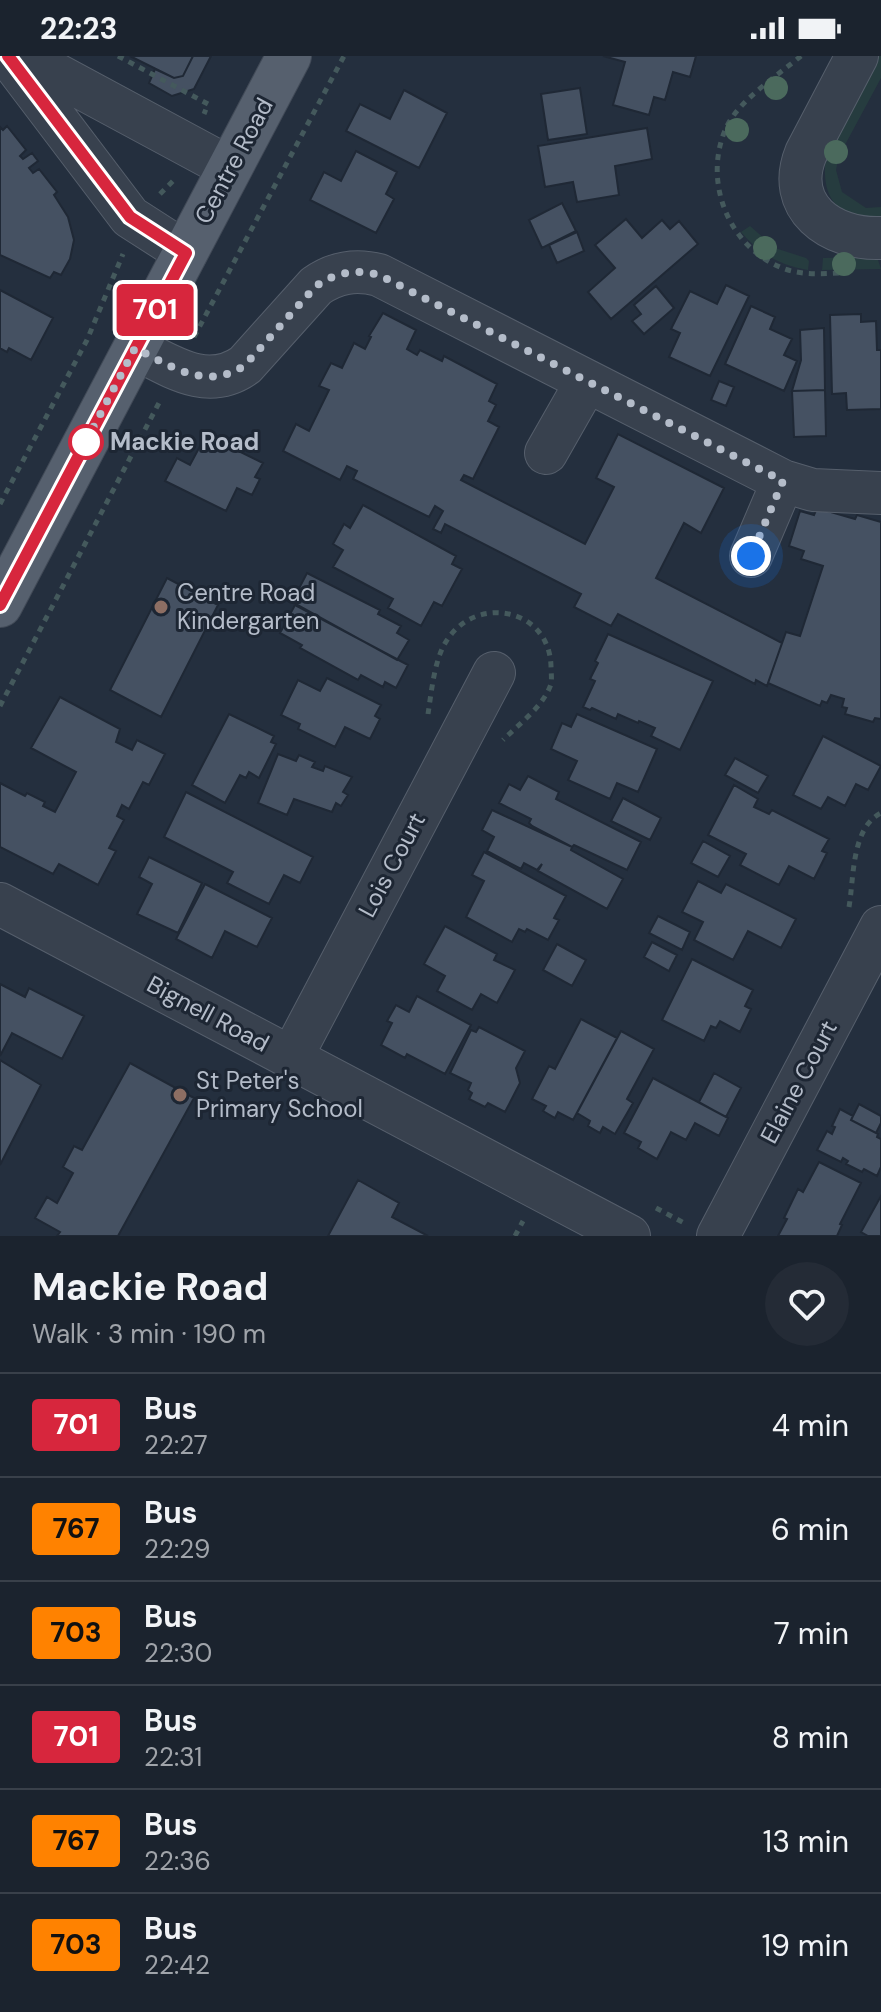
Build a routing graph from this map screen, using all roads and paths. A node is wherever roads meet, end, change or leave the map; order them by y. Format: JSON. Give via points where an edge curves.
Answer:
{"nodes":[{"id":1,"x":8,"y":56,"type":"edge"},
{"id":2,"x":22,"y":56,"type":"edge"},
{"id":3,"x":289,"y":56,"type":"edge"},
{"id":4,"x":857,"y":56,"type":"edge"},
{"id":5,"x":230,"y":168,"type":"junction"},
{"id":6,"x":881,"y":238,"type":"edge"},
{"id":7,"x":124,"y":252,"type":"dead end"},
{"id":8,"x":186,"y":253,"type":"junction"},
{"id":9,"x":135,"y":348,"type":"junction"},
{"id":10,"x":587,"y":381,"type":"junction"},
{"id":11,"x":546,"y":453,"type":"dead end"},
{"id":12,"x":783,"y":481,"type":"junction"},
{"id":13,"x":881,"y":493,"type":"edge"},
{"id":14,"x":0,"y":504,"type":"edge"},
{"id":15,"x":751,"y":556,"type":"dead end"},
{"id":16,"x":0,"y":605,"type":"edge"},
{"id":17,"x":494,"y":673,"type":"dead end"},
{"id":18,"x":0,"y":904,"type":"edge"},
{"id":19,"x":881,"y":927,"type":"edge"},
{"id":20,"x":291,"y":1058,"type":"junction"},
{"id":21,"x":549,"y":1220,"type":"edge"},
{"id":22,"x":515,"y":1236,"type":"edge"},
{"id":23,"x":629,"y":1236,"type":"edge"},
{"id":24,"x":718,"y":1236,"type":"edge"}],
"edges":[{"from":1,"to":8,"type":"street","via":[[130,217]]},
{"from":2,"to":5,"type":"street"},
{"from":3,"to":5,"type":"main road","name":"Centre Road"},
{"from":4,"to":6,"type":"street","via":[[806,153],[802,188],[809,208],[838,232]]},
{"from":5,"to":8,"type":"main road","name":"Centre Road"},
{"from":7,"to":14,"type":"path","via":[[87,340]]},
{"from":8,"to":9,"type":"main road","name":"Centre Road"},
{"from":9,"to":10,"type":"street","via":[[188,375],[234,373],[316,286],[342,273],[365,272]]},
{"from":9,"to":16,"type":"main road","name":"Centre Road"},
{"from":10,"to":11,"type":"street"},
{"from":10,"to":12,"type":"street"},
{"from":12,"to":13,"type":"street","via":[[813,490]]},
{"from":12,"to":15,"type":"street"},
{"from":17,"to":20,"type":"street","name":"Lois Court"},
{"from":18,"to":20,"type":"street","name":"Bignell Road"},
{"from":19,"to":24,"type":"street","name":"Elaine Court"},
{"from":20,"to":21,"type":"street","name":"Bignell Road"},
{"from":21,"to":22,"type":"path"},
{"from":21,"to":23,"type":"street","name":"Bignell Road"}]}
